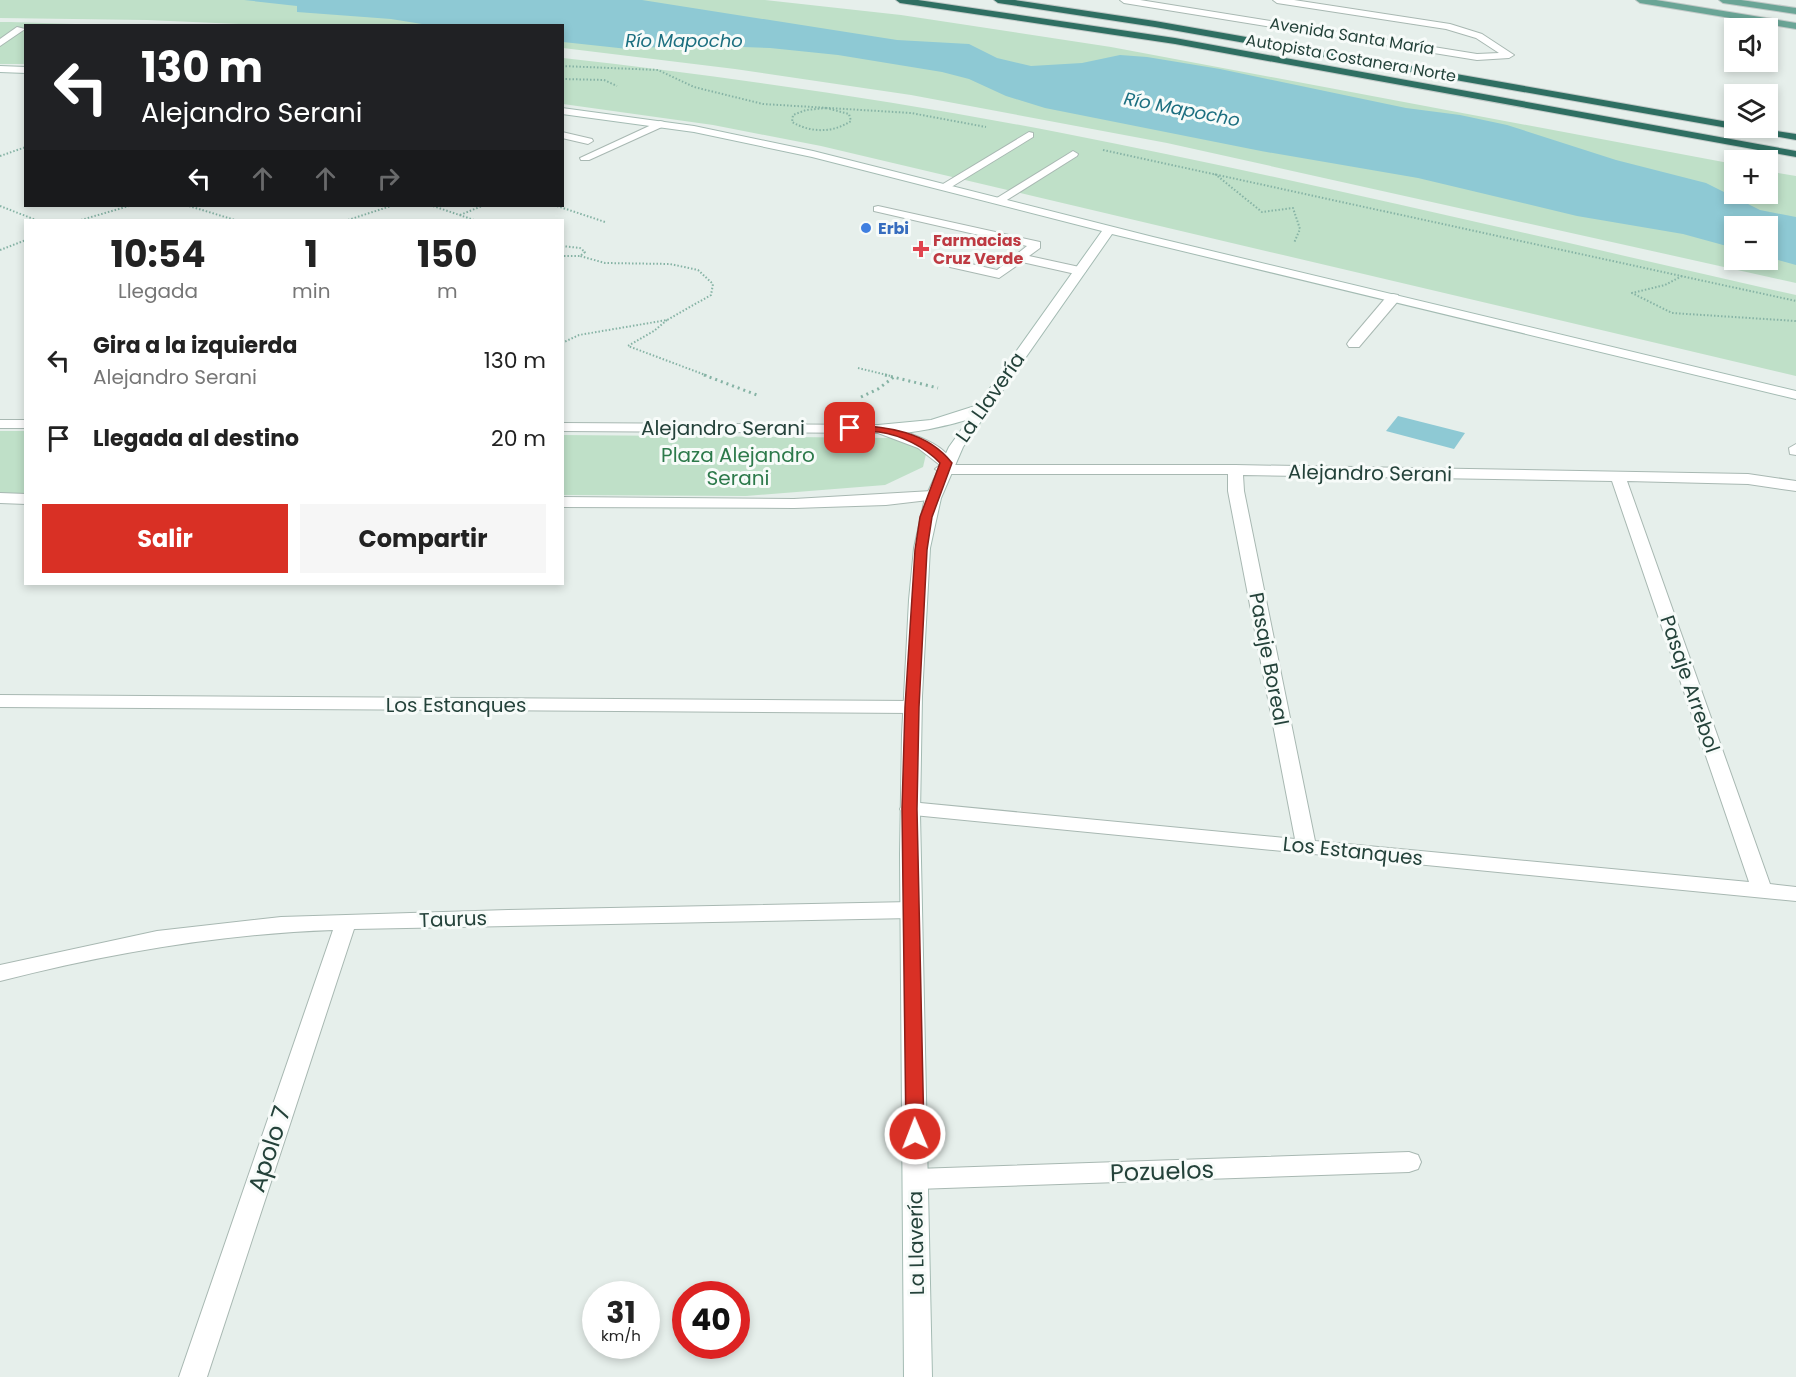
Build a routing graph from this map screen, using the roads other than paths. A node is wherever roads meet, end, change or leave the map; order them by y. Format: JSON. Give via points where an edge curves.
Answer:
{"nodes":[{"id":1,"x":900,"y":0,"type":"edge"},
{"id":2,"x":998,"y":0,"type":"edge"},
{"id":3,"x":1124,"y":0,"type":"edge"},
{"id":4,"x":1146,"y":0,"type":"edge"},
{"id":5,"x":1277,"y":0,"type":"edge"},
{"id":6,"x":1640,"y":0,"type":"edge"},
{"id":7,"x":1723,"y":0,"type":"edge"},
{"id":8,"x":1796,"y":11,"type":"edge"},
{"id":9,"x":1796,"y":26,"type":"edge"},
{"id":10,"x":20,"y":29,"type":"dead end"},
{"id":11,"x":0,"y":43,"type":"edge"},
{"id":12,"x":1509,"y":55,"type":"junction"},
{"id":13,"x":0,"y":69,"type":"edge"},
{"id":14,"x":24,"y":70,"type":"edge"},
{"id":15,"x":564,"y":111,"type":"edge"},
{"id":16,"x":660,"y":124,"type":"junction"},
{"id":17,"x":1724,"y":124,"type":"edge"},
{"id":18,"x":1778,"y":134,"type":"edge"},
{"id":19,"x":564,"y":135,"type":"edge"},
{"id":20,"x":1029,"y":135,"type":"road end"},
{"id":21,"x":1796,"y":137,"type":"edge"},
{"id":22,"x":588,"y":141,"type":"dead end"},
{"id":23,"x":1073,"y":154,"type":"dead end"},
{"id":24,"x":1796,"y":154,"type":"edge"},
{"id":25,"x":585,"y":158,"type":"dead end"},
{"id":26,"x":944,"y":187,"type":"junction"},
{"id":27,"x":998,"y":201,"type":"junction"},
{"id":28,"x":878,"y":209,"type":"dead end"},
{"id":29,"x":1109,"y":230,"type":"junction"},
{"id":30,"x":1020,"y":258,"type":"junction"},
{"id":31,"x":954,"y":264,"type":"dead end"},
{"id":32,"x":1080,"y":271,"type":"junction"},
{"id":33,"x":1394,"y":298,"type":"junction"},
{"id":34,"x":1354,"y":344,"type":"dead end"},
{"id":35,"x":1796,"y":395,"type":"edge"},
{"id":36,"x":986,"y":404,"type":"junction"},
{"id":37,"x":0,"y":424,"type":"edge"},
{"id":38,"x":24,"y":424,"type":"edge"},
{"id":39,"x":564,"y":427,"type":"edge"},
{"id":40,"x":878,"y":429,"type":"junction"},
{"id":41,"x":945,"y":466,"type":"junction"},
{"id":42,"x":1235,"y":471,"type":"junction"},
{"id":43,"x":1618,"y":477,"type":"junction"},
{"id":44,"x":1796,"y":486,"type":"edge"},
{"id":45,"x":932,"y":496,"type":"junction"},
{"id":46,"x":0,"y":498,"type":"edge"},
{"id":47,"x":24,"y":499,"type":"edge"},
{"id":48,"x":564,"y":502,"type":"edge"},
{"id":49,"x":0,"y":701,"type":"edge"},
{"id":50,"x":912,"y":707,"type":"junction"},
{"id":51,"x":910,"y":809,"type":"junction"},
{"id":52,"x":1305,"y":846,"type":"junction"},
{"id":53,"x":1762,"y":891,"type":"junction"},
{"id":54,"x":1796,"y":894,"type":"edge"},
{"id":55,"x":911,"y":909,"type":"junction"},
{"id":56,"x":345,"y":922,"type":"junction"},
{"id":57,"x":0,"y":973,"type":"edge"},
{"id":58,"x":1409,"y":1162,"type":"dead end"},
{"id":59,"x":916,"y":1179,"type":"junction"},
{"id":60,"x":193,"y":1377,"type":"edge"},
{"id":61,"x":918,"y":1377,"type":"edge"}],
"edges":[{"from":1,"to":24,"type":"highway","name":"Autopista Costanera Norte","via":[[1175,41]]},
{"from":2,"to":17,"type":"highway","name":"Autopista Costanera Norte"},
{"from":3,"to":12,"type":"street","name":"Avenida Santa María","via":[[1477,57]]},
{"from":4,"to":12,"type":"street","name":"Avenida Santa María"},
{"from":5,"to":12,"type":"street","name":"Avenida Santa María","via":[[1448,26],[1479,36]]},
{"from":6,"to":9,"type":"main road"},
{"from":7,"to":8,"type":"main road"},
{"from":10,"to":11,"type":"street"},
{"from":13,"to":14,"type":"street"},
{"from":15,"to":16,"type":"street"},
{"from":16,"to":25,"type":"street"},
{"from":16,"to":26,"type":"street","via":[[748,139]]},
{"from":18,"to":21,"type":"highway"},
{"from":19,"to":22,"type":"street"},
{"from":20,"to":26,"type":"street"},
{"from":23,"to":27,"type":"street"},
{"from":26,"to":27,"type":"street"},
{"from":27,"to":29,"type":"street"},
{"from":28,"to":30,"type":"street","via":[[1036,245]]},
{"from":29,"to":32,"type":"street","name":"La Llavería"},
{"from":29,"to":33,"type":"street"},
{"from":30,"to":31,"type":"street","via":[[999,274]]},
{"from":30,"to":32,"type":"street"},
{"from":32,"to":36,"type":"street","name":"La Llavería"},
{"from":33,"to":34,"type":"street"},
{"from":33,"to":35,"type":"street"},
{"from":36,"to":40,"type":"street","via":[[937,425]]},
{"from":36,"to":41,"type":"street","name":"La Llavería"},
{"from":37,"to":38,"type":"street"},
{"from":39,"to":40,"type":"street","name":"Alejandro Serani"},
{"from":40,"to":41,"type":"street","name":"Alejandro Serani","via":[[920,441],[934,450]]},
{"from":41,"to":42,"type":"street","name":"Alejandro Serani"},
{"from":41,"to":45,"type":"street","name":"La Llavería"},
{"from":42,"to":43,"type":"street","name":"Alejandro Serani"},
{"from":42,"to":52,"type":"street","name":"Pasaje Boreal"},
{"from":43,"to":44,"type":"street","name":"Alejandro Serani","via":[[1748,479]]},
{"from":43,"to":53,"type":"street","name":"Pasaje Arrebol"},
{"from":45,"to":48,"type":"street","via":[[821,503]]},
{"from":45,"to":50,"type":"street","name":"La Llavería","via":[[921,550]]},
{"from":46,"to":47,"type":"street"},
{"from":49,"to":50,"type":"street","name":"Los Estanques"},
{"from":50,"to":51,"type":"street","name":"La Llavería"},
{"from":51,"to":52,"type":"street","name":"Los Estanques"},
{"from":51,"to":55,"type":"street","name":"La Llavería"},
{"from":52,"to":53,"type":"street","name":"Los Estanques"},
{"from":53,"to":54,"type":"street","name":"Los Estanques"},
{"from":55,"to":56,"type":"street","name":"Taurus"},
{"from":55,"to":59,"type":"street","name":"La Llavería"},
{"from":56,"to":57,"type":"street","name":"Taurus","via":[[181,935]]},
{"from":56,"to":60,"type":"street","name":"Apolo 7"},
{"from":58,"to":59,"type":"street","name":"Pozuelos"},
{"from":59,"to":61,"type":"street","name":"La Llavería"}]}
